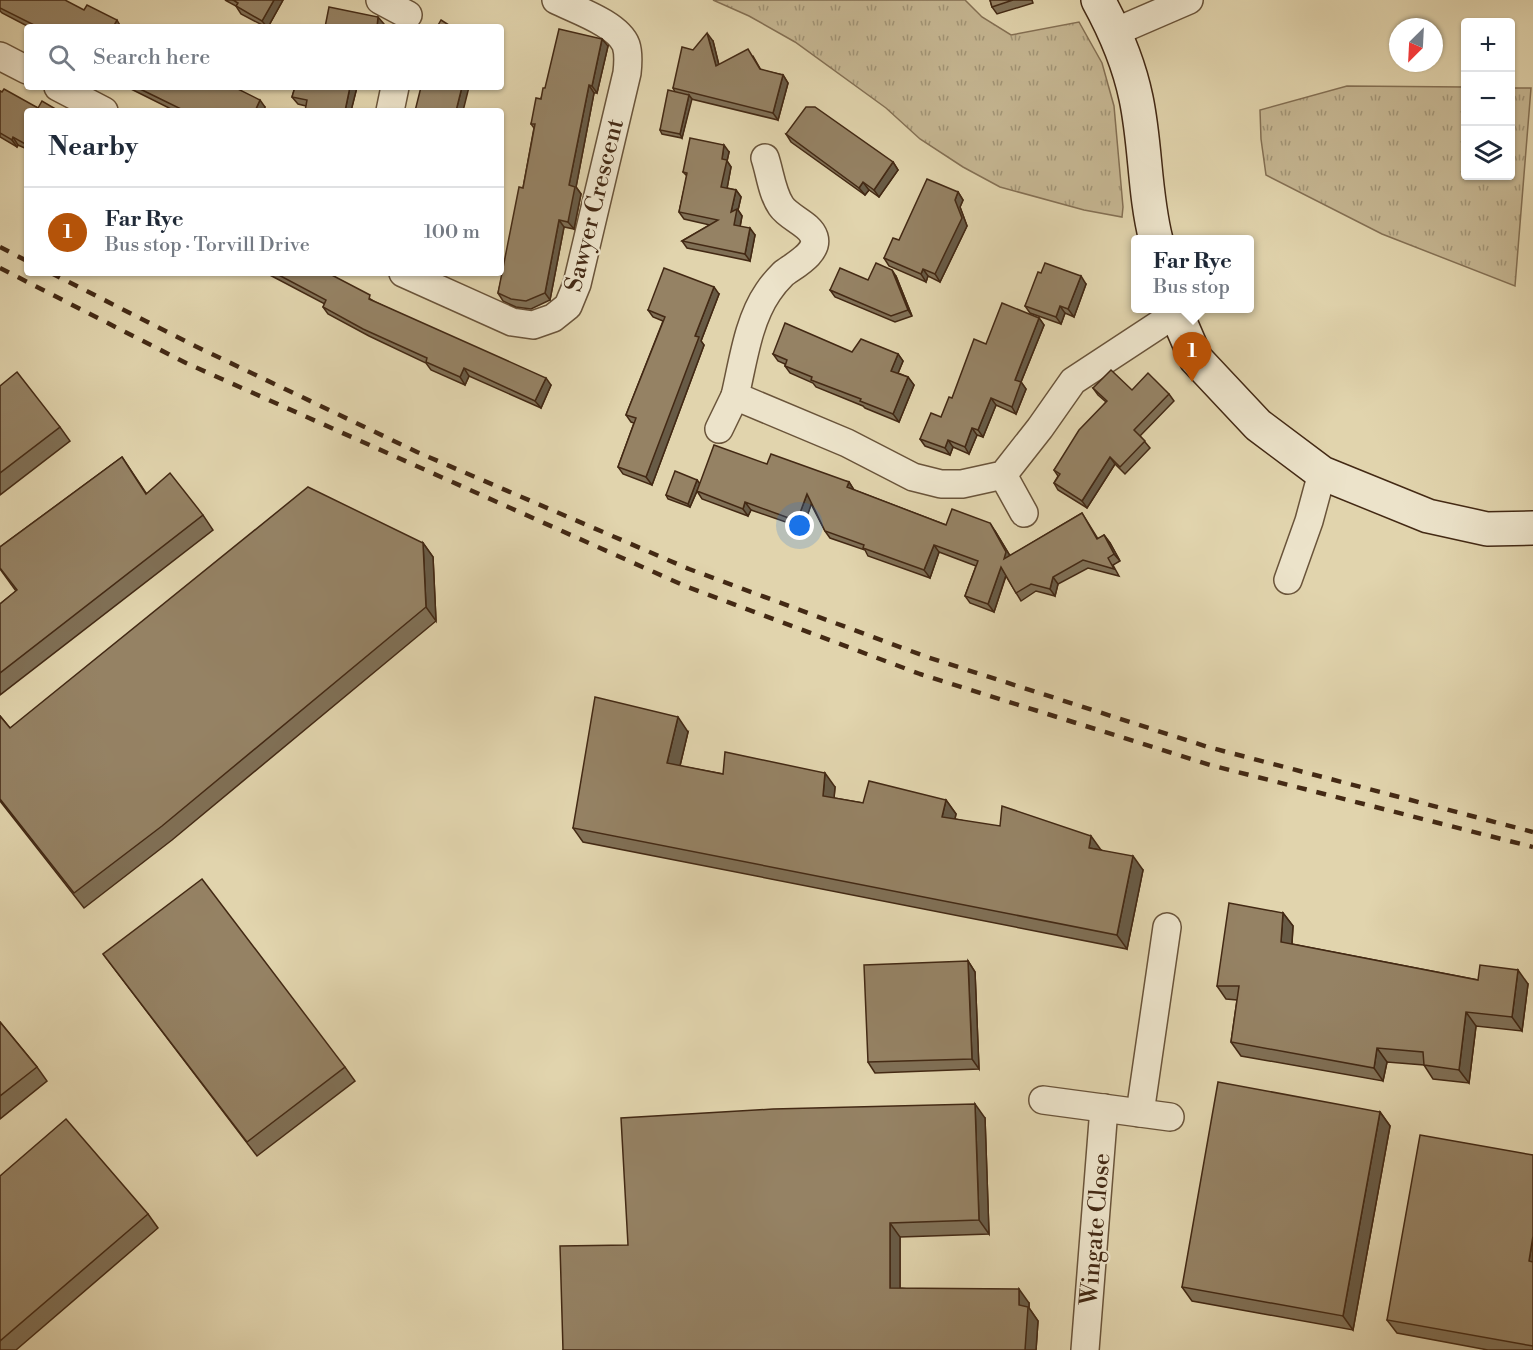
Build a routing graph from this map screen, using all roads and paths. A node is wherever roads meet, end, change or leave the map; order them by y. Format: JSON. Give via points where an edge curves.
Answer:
{"nodes":[{"id":1,"x":380,"y":0,"type":"edge"},
{"id":2,"x":556,"y":0,"type":"edge"},
{"id":3,"x":1098,"y":0,"type":"edge"},
{"id":4,"x":1190,"y":0,"type":"edge"},
{"id":5,"x":413,"y":14,"type":"edge"},
{"id":6,"x":1115,"y":32,"type":"junction"},
{"id":7,"x":0,"y":56,"type":"edge"},
{"id":8,"x":24,"y":68,"type":"edge"},
{"id":9,"x":64,"y":90,"type":"edge"},
{"id":10,"x":394,"y":90,"type":"edge"},
{"id":11,"x":98,"y":108,"type":"edge"},
{"id":12,"x":391,"y":108,"type":"edge"},
{"id":13,"x":765,"y":158,"type":"dead end"},
{"id":14,"x":1155,"y":235,"type":"edge"},
{"id":15,"x":410,"y":276,"type":"edge"},
{"id":16,"x":1171,"y":313,"type":"edge"},
{"id":17,"x":1175,"y":313,"type":"edge"},
{"id":18,"x":735,"y":396,"type":"junction"},
{"id":19,"x":719,"y":429,"type":"dead end"},
{"id":20,"x":1322,"y":473,"type":"junction"},
{"id":21,"x":1003,"y":475,"type":"junction"},
{"id":22,"x":1024,"y":513,"type":"dead end"},
{"id":23,"x":1533,"y":528,"type":"edge"},
{"id":24,"x":1288,"y":580,"type":"dead end"},
{"id":25,"x":1167,"y":927,"type":"dead end"},
{"id":26,"x":1043,"y":1100,"type":"dead end"},
{"id":27,"x":1104,"y":1108,"type":"junction"},
{"id":28,"x":1140,"y":1113,"type":"junction"},
{"id":29,"x":1170,"y":1117,"type":"dead end"},
{"id":30,"x":1085,"y":1350,"type":"edge"}],
"edges":[{"from":1,"to":5,"type":"street"},
{"from":2,"to":15,"type":"street","name":"Sawyer Crescent","via":[[619,34],[628,59],[577,284],[568,306],[553,318],[533,325],[512,322]]},
{"from":3,"to":6,"type":"street"},
{"from":4,"to":6,"type":"street"},
{"from":6,"to":14,"type":"street","via":[[1136,98]]},
{"from":7,"to":8,"type":"street"},
{"from":9,"to":11,"type":"street"},
{"from":10,"to":12,"type":"street"},
{"from":13,"to":18,"type":"street","via":[[780,204],[808,229],[814,243],[803,259],[781,276],[758,308]]},
{"from":16,"to":21,"type":"street","via":[[1073,381]]},
{"from":17,"to":20,"type":"street","via":[[1197,359],[1258,425]]},
{"from":18,"to":19,"type":"street"},
{"from":18,"to":21,"type":"street","via":[[847,443],[913,477],[962,484]]},
{"from":20,"to":23,"type":"street","via":[[1428,516],[1487,529]]},
{"from":20,"to":24,"type":"street"},
{"from":21,"to":22,"type":"street"},
{"from":25,"to":28,"type":"street"},
{"from":26,"to":27,"type":"street"},
{"from":27,"to":28,"type":"street"},
{"from":27,"to":30,"type":"street","name":"Wingate Close"},
{"from":28,"to":29,"type":"street"}]}
